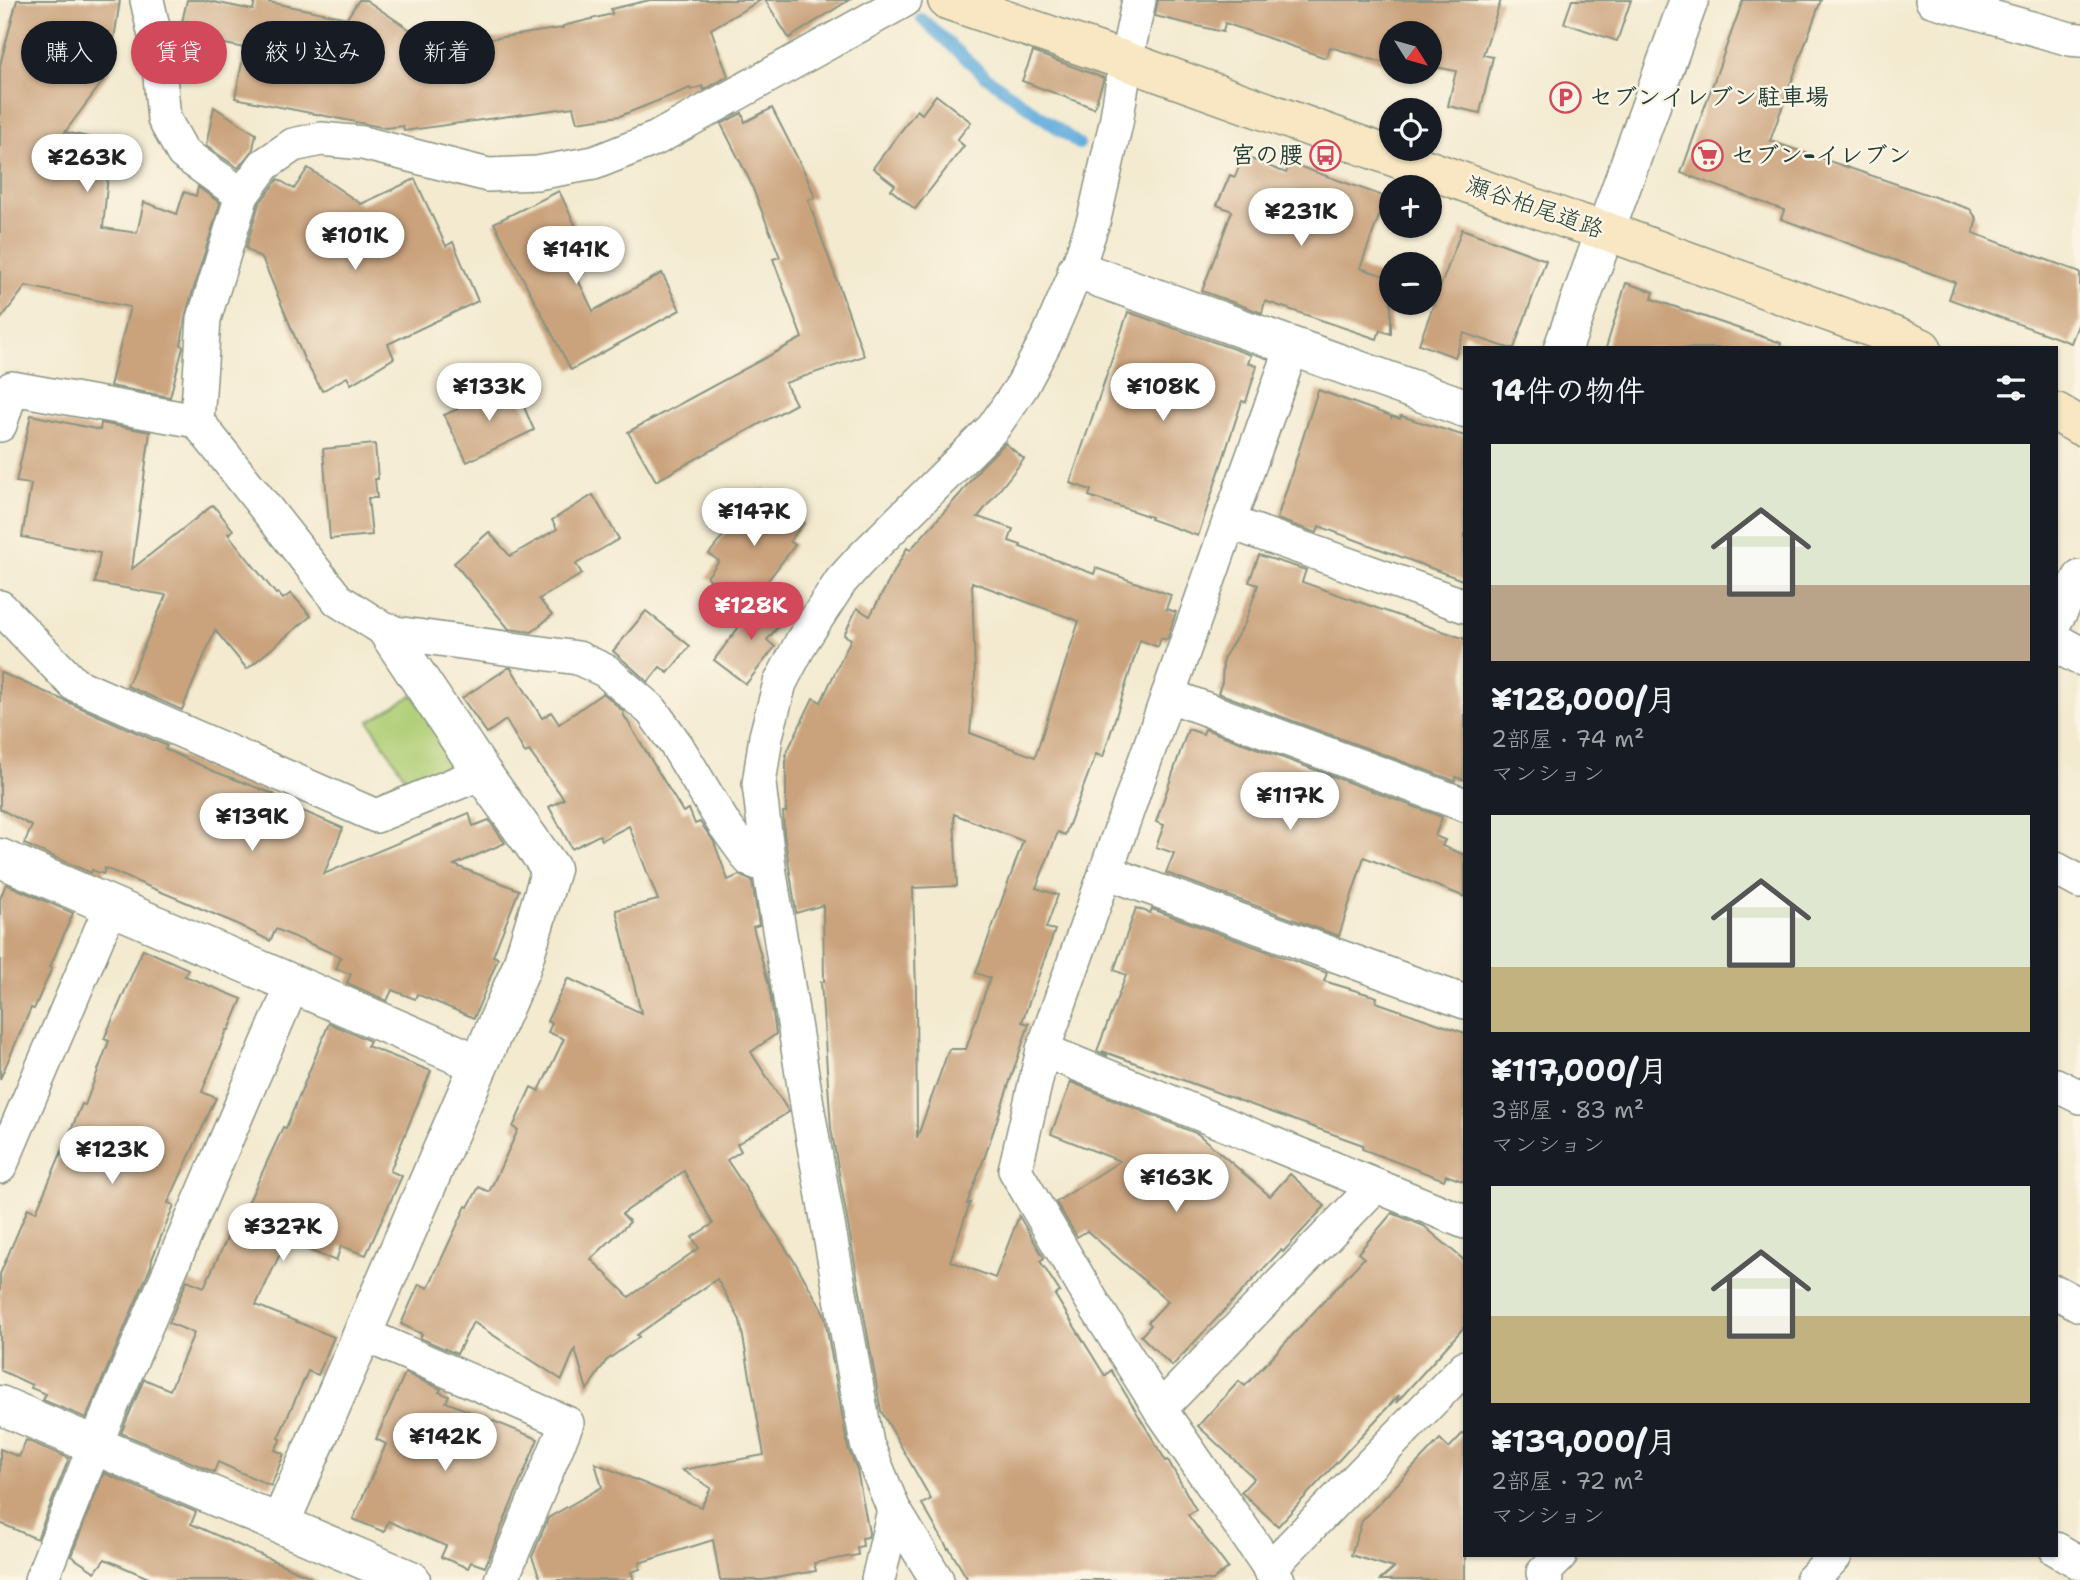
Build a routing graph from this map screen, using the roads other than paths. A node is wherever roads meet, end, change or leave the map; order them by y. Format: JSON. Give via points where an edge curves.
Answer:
{"nodes":[{"id":1,"x":147,"y":0,"type":"edge"},
{"id":2,"x":905,"y":0,"type":"edge"},
{"id":3,"x":947,"y":0,"type":"edge"},
{"id":4,"x":1139,"y":0,"type":"edge"},
{"id":5,"x":1689,"y":0,"type":"edge"},
{"id":6,"x":1932,"y":0,"type":"edge"},
{"id":7,"x":2080,"y":40,"type":"edge"},
{"id":8,"x":1126,"y":61,"type":"junction"},
{"id":9,"x":242,"y":195,"type":"junction"},
{"id":10,"x":1605,"y":231,"type":"junction"},
{"id":11,"x":1077,"y":270,"type":"junction"},
{"id":12,"x":1564,"y":346,"type":"edge"},
{"id":13,"x":1917,"y":346,"type":"edge"},
{"id":14,"x":1292,"y":348,"type":"junction"},
{"id":15,"x":1463,"y":407,"type":"edge"},
{"id":16,"x":2058,"y":413,"type":"edge"},
{"id":17,"x":197,"y":421,"type":"junction"},
{"id":18,"x":0,"y":425,"type":"edge"},
{"id":19,"x":2080,"y":426,"type":"edge"},
{"id":20,"x":1229,"y":522,"type":"junction"},
{"id":21,"x":2080,"y":577,"type":"edge"},
{"id":22,"x":1463,"y":605,"type":"edge"},
{"id":23,"x":0,"y":607,"type":"edge"},
{"id":24,"x":2058,"y":616,"type":"edge"},
{"id":25,"x":388,"y":632,"type":"junction"},
{"id":26,"x":2058,"y":644,"type":"edge"},
{"id":27,"x":2080,"y":656,"type":"edge"},
{"id":28,"x":1168,"y":695,"type":"junction"},
{"id":29,"x":482,"y":773,"type":"junction"},
{"id":30,"x":1463,"y":804,"type":"edge"},
{"id":31,"x":0,"y":858,"type":"edge"},
{"id":32,"x":769,"y":867,"type":"junction"},
{"id":33,"x":2058,"y":870,"type":"edge"},
{"id":34,"x":1106,"y":872,"type":"junction"},
{"id":35,"x":2080,"y":882,"type":"edge"},
{"id":36,"x":111,"y":906,"type":"junction"},
{"id":37,"x":293,"y":984,"type":"junction"},
{"id":38,"x":1463,"y":1001,"type":"edge"},
{"id":39,"x":1043,"y":1050,"type":"junction"},
{"id":40,"x":480,"y":1064,"type":"junction"},
{"id":41,"x":2058,"y":1086,"type":"edge"},
{"id":42,"x":2080,"y":1097,"type":"edge"},
{"id":43,"x":0,"y":1167,"type":"edge"},
{"id":44,"x":1375,"y":1186,"type":"junction"},
{"id":45,"x":1463,"y":1221,"type":"edge"},
{"id":46,"x":2058,"y":1293,"type":"edge"},
{"id":47,"x":2080,"y":1305,"type":"edge"},
{"id":48,"x":363,"y":1334,"type":"junction"},
{"id":49,"x":1463,"y":1369,"type":"edge"},
{"id":50,"x":0,"y":1405,"type":"edge"},
{"id":51,"x":1160,"y":1409,"type":"junction"},
{"id":52,"x":95,"y":1445,"type":"junction"},
{"id":53,"x":894,"y":1510,"type":"junction"},
{"id":54,"x":280,"y":1524,"type":"junction"},
{"id":55,"x":2058,"y":1550,"type":"edge"},
{"id":56,"x":1559,"y":1557,"type":"edge"},
{"id":57,"x":1834,"y":1557,"type":"edge"},
{"id":58,"x":2080,"y":1563,"type":"edge"},
{"id":59,"x":1273,"y":1575,"type":"edge"},
{"id":60,"x":41,"y":1580,"type":"edge"},
{"id":61,"x":411,"y":1580,"type":"edge"},
{"id":62,"x":501,"y":1580,"type":"edge"},
{"id":63,"x":878,"y":1580,"type":"edge"},
{"id":64,"x":937,"y":1580,"type":"edge"},
{"id":65,"x":1546,"y":1580,"type":"edge"},
{"id":66,"x":1812,"y":1580,"type":"edge"}],
"edges":[{"from":1,"to":9,"type":"street","via":[[157,45],[164,119],[183,153]]},
{"from":2,"to":9,"type":"street","via":[[657,138],[594,163],[537,173],[488,175],[363,143],[321,139],[293,145],[264,165]]},
{"from":3,"to":8,"type":"main road","name":"瀬谷柏尾道路"},
{"from":4,"to":8,"type":"street"},
{"from":5,"to":10,"type":"street"},
{"from":6,"to":7,"type":"street"},
{"from":8,"to":10,"type":"main road","name":"瀬谷柏尾道路"},
{"from":8,"to":11,"type":"street","via":[[1094,219]]},
{"from":9,"to":17,"type":"street","via":[[204,319]]},
{"from":10,"to":12,"type":"street"},
{"from":10,"to":13,"type":"main road","name":"瀬谷柏尾道路"},
{"from":11,"to":14,"type":"street"},
{"from":11,"to":32,"type":"street","via":[[1049,335],[993,428],[841,581],[780,683],[759,784]]},
{"from":14,"to":15,"type":"street"},
{"from":14,"to":20,"type":"street"},
{"from":16,"to":19,"type":"main road"},
{"from":17,"to":18,"type":"street","via":[[12,388]]},
{"from":17,"to":25,"type":"street","via":[[338,600]]},
{"from":20,"to":22,"type":"street"},
{"from":20,"to":28,"type":"street"},
{"from":21,"to":24,"type":"street"},
{"from":23,"to":29,"type":"street","via":[[74,684],[376,816]]},
{"from":25,"to":29,"type":"street"},
{"from":25,"to":32,"type":"street","via":[[578,658],[606,671],[652,711],[750,860]]},
{"from":26,"to":27,"type":"street"},
{"from":28,"to":30,"type":"street"},
{"from":28,"to":34,"type":"street"},
{"from":29,"to":40,"type":"street","via":[[551,869],[521,968]]},
{"from":31,"to":36,"type":"street"},
{"from":32,"to":53,"type":"street","via":[[867,1444]]},
{"from":33,"to":35,"type":"street"},
{"from":34,"to":38,"type":"street"},
{"from":34,"to":39,"type":"street"},
{"from":36,"to":37,"type":"street"},
{"from":36,"to":43,"type":"street"},
{"from":37,"to":40,"type":"street"},
{"from":37,"to":52,"type":"street"},
{"from":39,"to":44,"type":"street"},
{"from":39,"to":51,"type":"street","via":[[1015,1170]]},
{"from":40,"to":48,"type":"street"},
{"from":41,"to":42,"type":"street"},
{"from":44,"to":45,"type":"street"},
{"from":44,"to":51,"type":"street"},
{"from":46,"to":47,"type":"street"},
{"from":48,"to":54,"type":"street"},
{"from":48,"to":62,"type":"street","via":[[567,1423]]},
{"from":49,"to":59,"type":"street"},
{"from":50,"to":52,"type":"street"},
{"from":51,"to":59,"type":"street"},
{"from":52,"to":54,"type":"street"},
{"from":52,"to":60,"type":"street"},
{"from":53,"to":63,"type":"street"},
{"from":53,"to":64,"type":"street"},
{"from":54,"to":61,"type":"street"},
{"from":55,"to":58,"type":"street"},
{"from":56,"to":65,"type":"street","via":[[1543,1573]]},
{"from":57,"to":66,"type":"street"}]}
